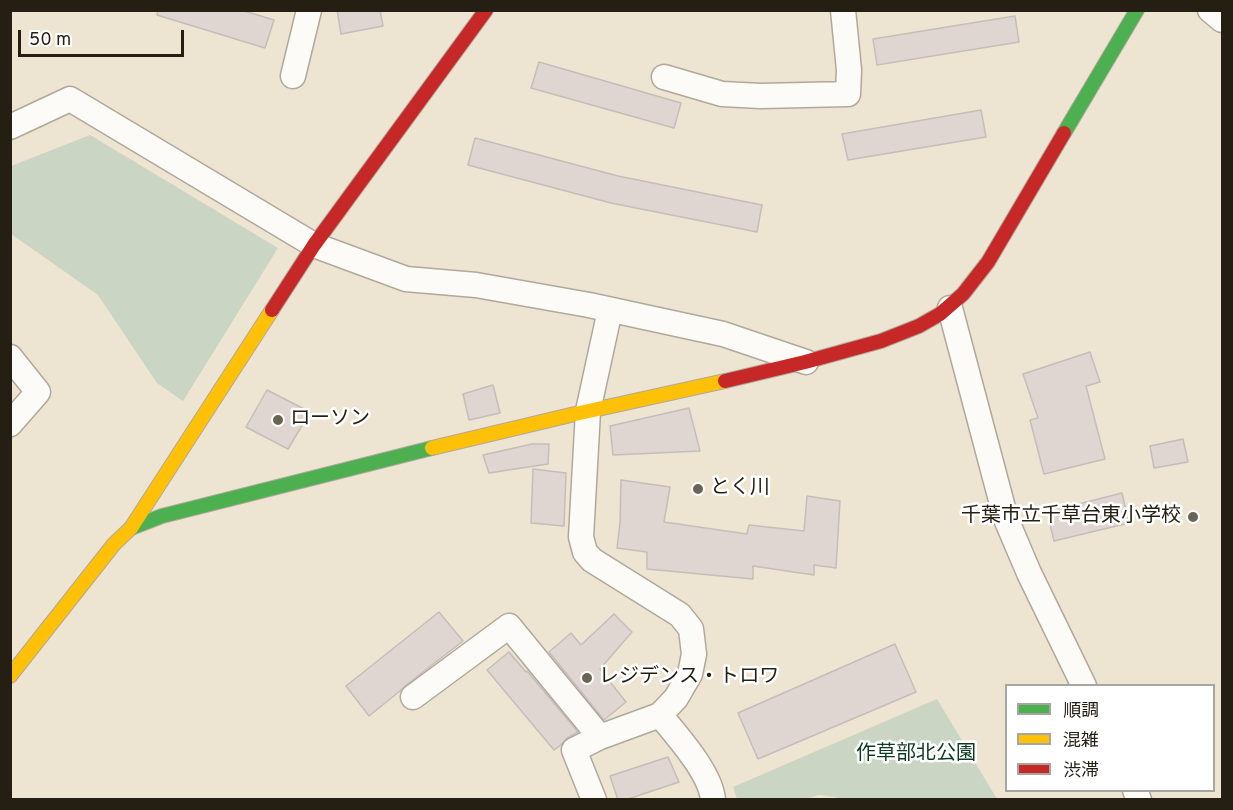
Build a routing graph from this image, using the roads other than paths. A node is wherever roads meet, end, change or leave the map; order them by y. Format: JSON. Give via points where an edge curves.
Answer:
{"nodes":[{"id":1,"x":309,"y":10,"type":"edge"},
{"id":2,"x":486,"y":10,"type":"edge"},
{"id":3,"x":843,"y":10,"type":"edge"},
{"id":4,"x":1137,"y":10,"type":"edge"},
{"id":5,"x":1210,"y":10,"type":"edge"},
{"id":6,"x":1222,"y":20,"type":"edge"},
{"id":7,"x":293,"y":76,"type":"dead end"},
{"id":8,"x":664,"y":77,"type":"dead end"},
{"id":9,"x":10,"y":127,"type":"edge"},
{"id":10,"x":314,"y":245,"type":"junction"},
{"id":11,"x":950,"y":308,"type":"junction"},
{"id":12,"x":610,"y":310,"type":"junction"},
{"id":13,"x":10,"y":357,"type":"edge"},
{"id":14,"x":806,"y":362,"type":"junction"},
{"id":15,"x":588,"y":411,"type":"junction"},
{"id":16,"x":10,"y":424,"type":"edge"},
{"id":17,"x":131,"y":528,"type":"junction"},
{"id":18,"x":10,"y":676,"type":"edge"},
{"id":19,"x":1083,"y":684,"type":"edge"},
{"id":20,"x":413,"y":697,"type":"dead end"},
{"id":21,"x":660,"y":715,"type":"junction"},
{"id":22,"x":600,"y":737,"type":"junction"},
{"id":23,"x":594,"y":800,"type":"edge"},
{"id":24,"x":713,"y":800,"type":"edge"}],
"edges":[{"from":1,"to":7,"type":"street"},
{"from":2,"to":10,"type":"street"},
{"from":3,"to":8,"type":"street","via":[[848,94],[722,94]]},
{"from":4,"to":11,"type":"street","via":[[988,262]]},
{"from":5,"to":6,"type":"street"},
{"from":9,"to":10,"type":"street","via":[[70,99]]},
{"from":10,"to":12,"type":"street","via":[[406,279],[476,285]]},
{"from":10,"to":17,"type":"street"},
{"from":11,"to":14,"type":"street","via":[[906,332]]},
{"from":11,"to":19,"type":"street","via":[[1006,519]]},
{"from":12,"to":14,"type":"street","via":[[723,334]]},
{"from":12,"to":15,"type":"street"},
{"from":13,"to":16,"type":"street","via":[[38,392]]},
{"from":14,"to":15,"type":"street"},
{"from":15,"to":17,"type":"street","via":[[162,516]]},
{"from":15,"to":21,"type":"street","via":[[581,537],[585,552],[680,615],[691,629],[694,654],[690,675]]},
{"from":17,"to":18,"type":"street","via":[[114,544]]},
{"from":20,"to":22,"type":"street","via":[[509,626]]},
{"from":21,"to":22,"type":"street"},
{"from":21,"to":24,"type":"street","via":[[710,782]]},
{"from":22,"to":23,"type":"street","via":[[574,750]]}]}
